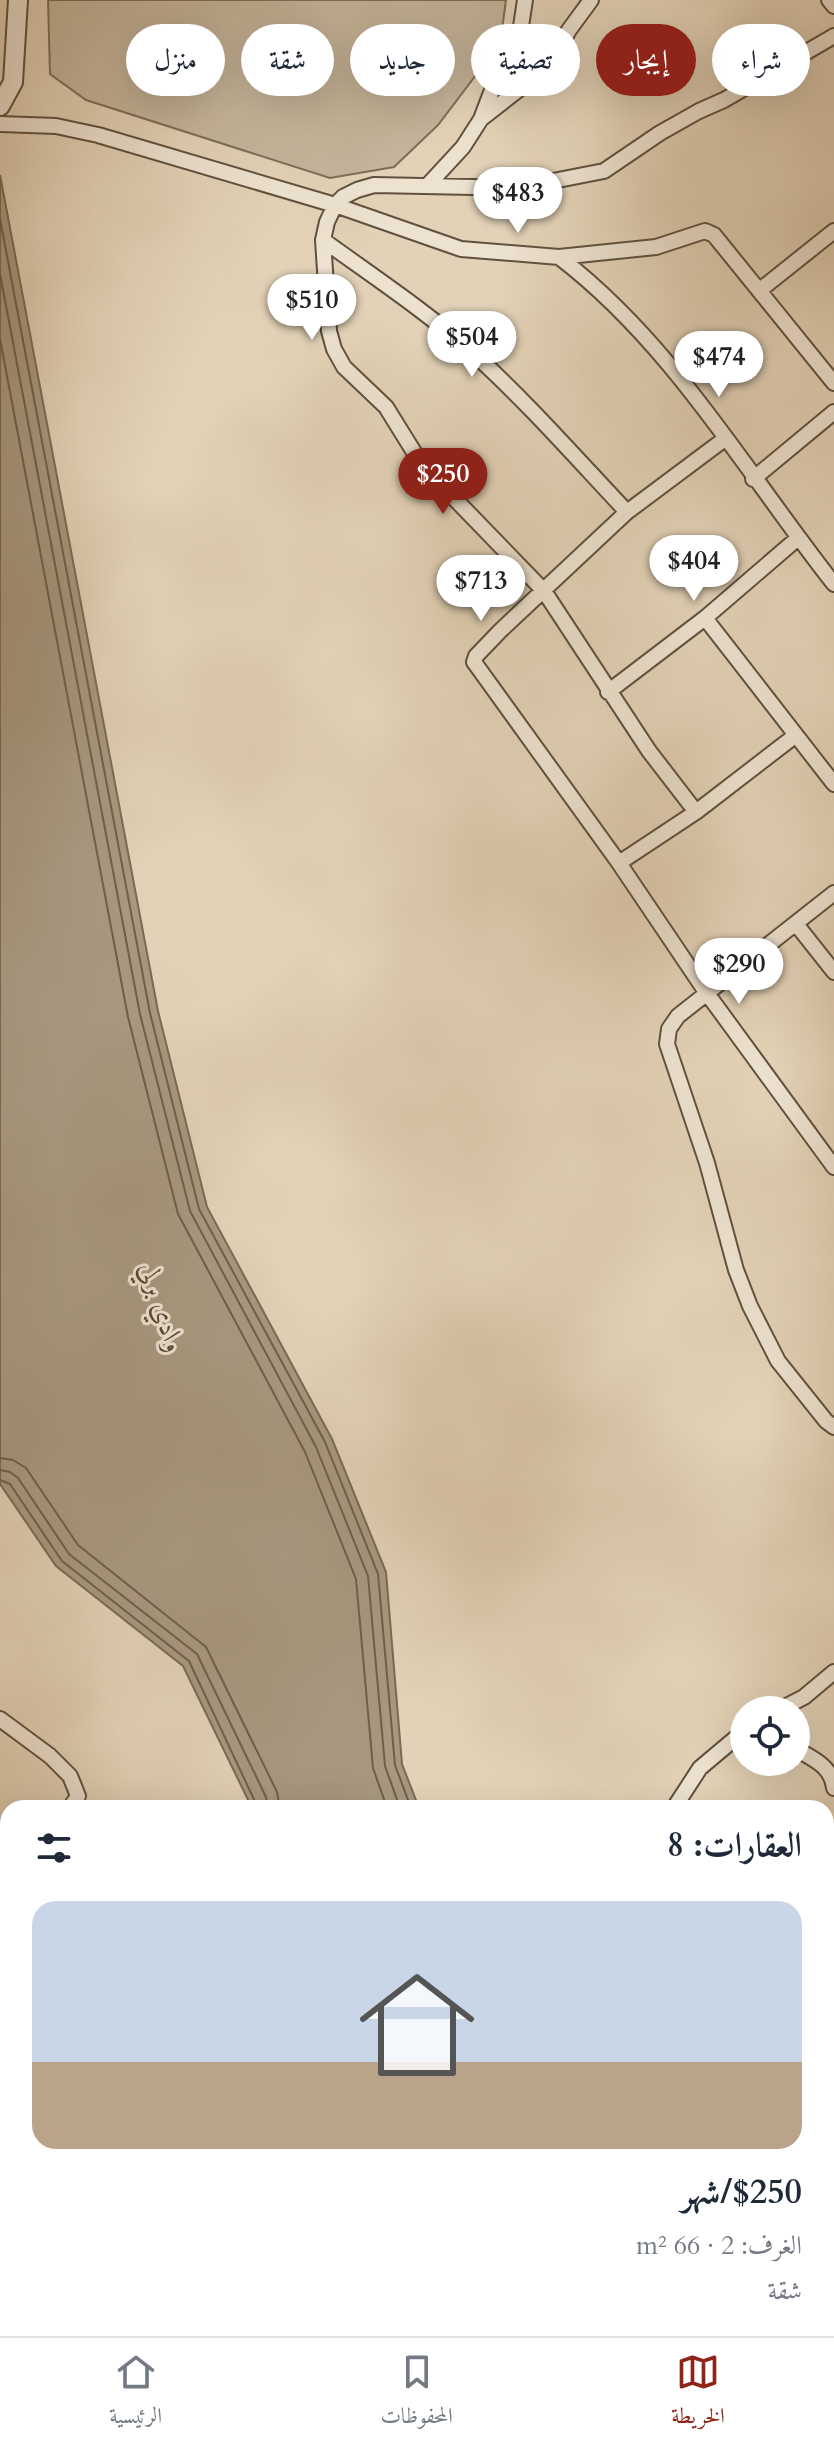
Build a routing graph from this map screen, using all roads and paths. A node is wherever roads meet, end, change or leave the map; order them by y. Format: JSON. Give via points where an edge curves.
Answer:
{"nodes":[{"id":1,"x":18,"y":0,"type":"edge"},
{"id":2,"x":525,"y":0,"type":"edge"},
{"id":3,"x":591,"y":0,"type":"edge"},
{"id":4,"x":829,"y":0,"type":"edge"},
{"id":5,"x":834,"y":6,"type":"edge"},
{"id":6,"x":834,"y":36,"type":"edge"},
{"id":7,"x":0,"y":106,"type":"edge"},
{"id":8,"x":481,"y":119,"type":"junction"},
{"id":9,"x":0,"y":124,"type":"edge"},
{"id":10,"x":427,"y":186,"type":"junction"},
{"id":11,"x":335,"y":205,"type":"junction"},
{"id":12,"x":834,"y":231,"type":"edge"},
{"id":13,"x":323,"y":240,"type":"junction"},
{"id":14,"x":559,"y":257,"type":"junction"},
{"id":15,"x":760,"y":290,"type":"junction"},
{"id":16,"x":834,"y":383,"type":"edge"},
{"id":17,"x":834,"y":412,"type":"edge"},
{"id":18,"x":726,"y":438,"type":"junction"},
{"id":19,"x":753,"y":479,"type":"junction"},
{"id":20,"x":627,"y":512,"type":"junction"},
{"id":21,"x":798,"y":538,"type":"junction"},
{"id":22,"x":833,"y":581,"type":"edge"},
{"id":23,"x":544,"y":591,"type":"junction"},
{"id":24,"x":705,"y":618,"type":"junction"},
{"id":25,"x":608,"y":692,"type":"junction"},
{"id":26,"x":796,"y":735,"type":"junction"},
{"id":27,"x":834,"y":784,"type":"edge"},
{"id":28,"x":696,"y":812,"type":"junction"},
{"id":29,"x":619,"y":863,"type":"junction"},
{"id":30,"x":834,"y":893,"type":"edge"},
{"id":31,"x":796,"y":924,"type":"junction"},
{"id":32,"x":834,"y":972,"type":"edge"},
{"id":33,"x":706,"y":992,"type":"junction"},
{"id":34,"x":834,"y":1167,"type":"edge"},
{"id":35,"x":834,"y":1427,"type":"edge"},
{"id":36,"x":834,"y":1672,"type":"edge"},
{"id":37,"x":805,"y":1696,"type":"edge"},
{"id":38,"x":0,"y":1719,"type":"edge"},
{"id":39,"x":730,"y":1743,"type":"edge"},
{"id":40,"x":810,"y":1758,"type":"edge"},
{"id":41,"x":834,"y":1788,"type":"edge"},
{"id":42,"x":75,"y":1800,"type":"edge"},
{"id":43,"x":682,"y":1800,"type":"edge"}],
"edges":[{"from":1,"to":7,"type":"street","via":[[13,82]]},
{"from":2,"to":8,"type":"street","via":[[520,33]]},
{"from":3,"to":8,"type":"street","via":[[552,60]]},
{"from":4,"to":5,"type":"street"},
{"from":6,"to":10,"type":"street","via":[[660,133],[604,171],[517,188]]},
{"from":8,"to":10,"type":"street"},
{"from":9,"to":11,"type":"street","via":[[56,126],[98,135]]},
{"from":10,"to":11,"type":"street","via":[[374,185]]},
{"from":11,"to":13,"type":"street"},
{"from":11,"to":14,"type":"street","via":[[461,249]]},
{"from":12,"to":15,"type":"street"},
{"from":13,"to":20,"type":"street","via":[[473,353]]},
{"from":13,"to":23,"type":"street","via":[[329,331],[344,367],[386,407],[441,487]]},
{"from":14,"to":15,"type":"street","via":[[656,247],[705,231]]},
{"from":14,"to":18,"type":"street","via":[[612,303]]},
{"from":15,"to":16,"type":"street"},
{"from":17,"to":19,"type":"street"},
{"from":18,"to":19,"type":"street"},
{"from":18,"to":20,"type":"street"},
{"from":19,"to":21,"type":"street"},
{"from":20,"to":23,"type":"street"},
{"from":21,"to":22,"type":"street"},
{"from":21,"to":24,"type":"street"},
{"from":23,"to":25,"type":"street"},
{"from":23,"to":29,"type":"street","via":[[474,662]]},
{"from":24,"to":25,"type":"street"},
{"from":24,"to":26,"type":"street"},
{"from":25,"to":28,"type":"street"},
{"from":26,"to":27,"type":"street"},
{"from":26,"to":28,"type":"street"},
{"from":28,"to":29,"type":"street"},
{"from":29,"to":33,"type":"street"},
{"from":30,"to":31,"type":"street"},
{"from":31,"to":32,"type":"street"},
{"from":31,"to":33,"type":"street"},
{"from":33,"to":34,"type":"street"},
{"from":33,"to":35,"type":"street","via":[[678,1016],[667,1044],[750,1306],[778,1361]]},
{"from":36,"to":37,"type":"street"},
{"from":38,"to":42,"type":"street","via":[[70,1776]]},
{"from":39,"to":43,"type":"street","via":[[700,1768]]},
{"from":40,"to":41,"type":"street","via":[[828,1769]]}]}
